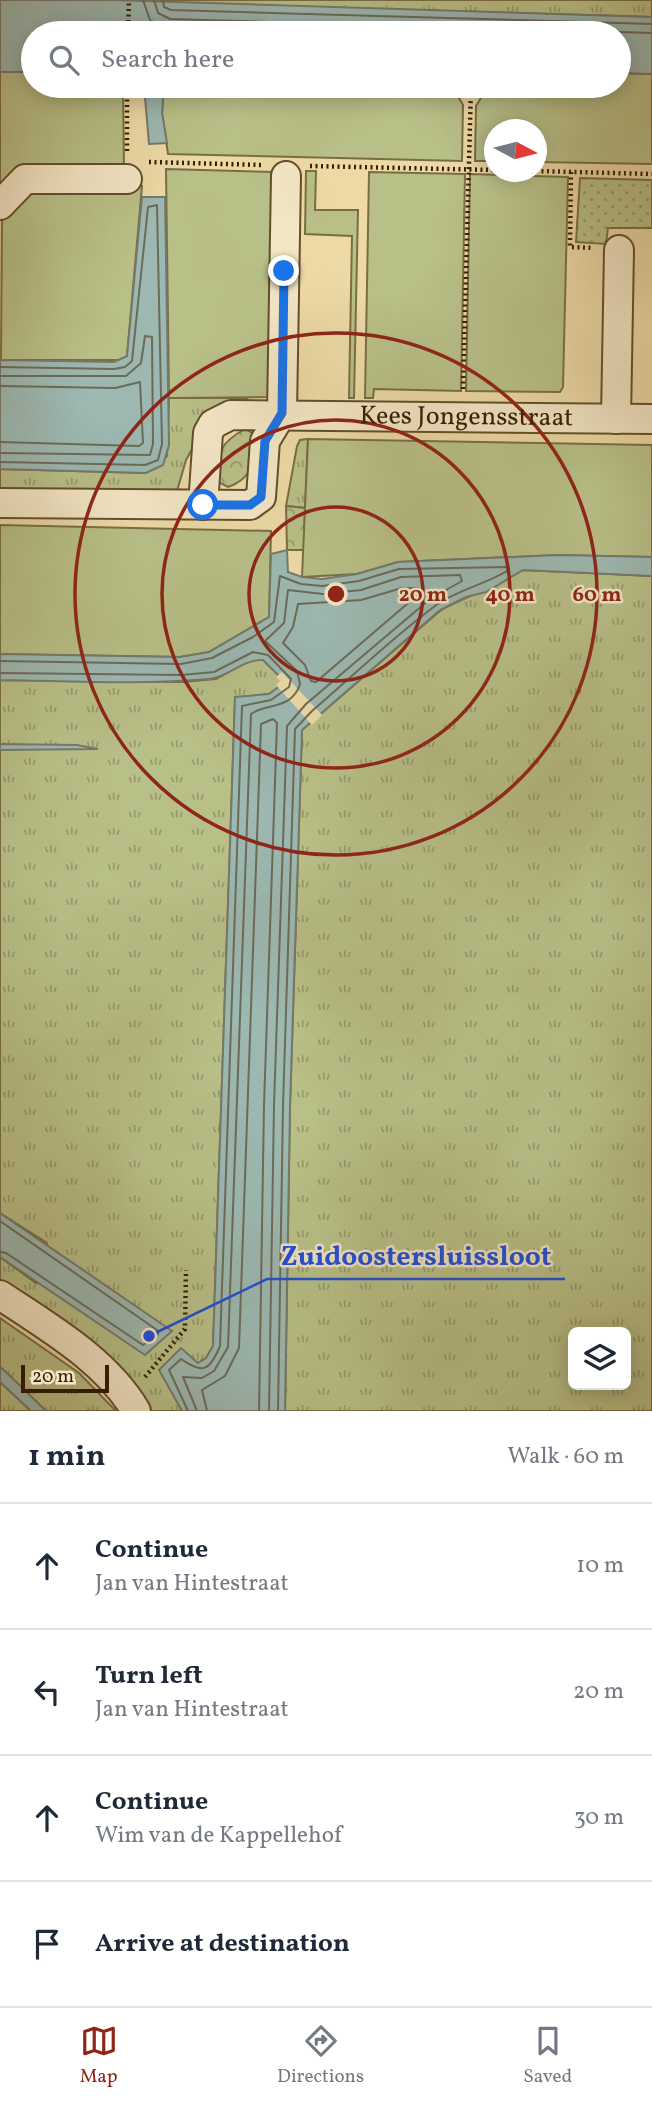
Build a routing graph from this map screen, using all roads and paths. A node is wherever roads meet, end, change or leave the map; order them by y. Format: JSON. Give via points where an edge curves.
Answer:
{"nodes":[{"id":1,"x":129,"y":0,"type":"edge"},
{"id":2,"x":128,"y":21,"type":"edge"},
{"id":3,"x":127,"y":98,"type":"edge"},
{"id":4,"x":471,"y":98,"type":"edge"},
{"id":5,"x":468,"y":170,"type":"junction"},
{"id":6,"x":484,"y":170,"type":"edge"},
{"id":7,"x":547,"y":171,"type":"edge"},
{"id":8,"x":571,"y":172,"type":"junction"},
{"id":9,"x":652,"y":174,"type":"edge"},
{"id":10,"x":286,"y":176,"type":"dead end"},
{"id":11,"x":127,"y":180,"type":"joint"},
{"id":12,"x":0,"y":205,"type":"edge"},
{"id":13,"x":619,"y":250,"type":"joint"},
{"id":14,"x":282,"y":413,"type":"junction"},
{"id":15,"x":463,"y":416,"type":"junction"},
{"id":16,"x":616,"y":419,"type":"junction"},
{"id":17,"x":652,"y":419,"type":"edge"},
{"id":18,"x":0,"y":503,"type":"edge"},
{"id":19,"x":203,"y":505,"type":"junction"},
{"id":20,"x":186,"y":1270,"type":"dead end"},
{"id":21,"x":0,"y":1295,"type":"edge"},
{"id":22,"x":132,"y":1404,"type":"edge"}],
"edges":[{"from":1,"to":2,"type":"path"},
{"from":3,"to":11,"type":"path"},
{"from":4,"to":5,"type":"path"},
{"from":5,"to":6,"type":"path"},
{"from":5,"to":15,"type":"path"},
{"from":7,"to":8,"type":"path"},
{"from":8,"to":9,"type":"path"},
{"from":8,"to":13,"type":"path","via":[[569,247]]},
{"from":10,"to":14,"type":"street"},
{"from":11,"to":12,"type":"street","via":[[25,178]]},
{"from":13,"to":16,"type":"street"},
{"from":14,"to":15,"type":"street","name":"Kees Jongensstraat"},
{"from":14,"to":19,"type":"street","via":[[265,441],[257,502]]},
{"from":14,"to":19,"type":"street","name":"Kees Jongensstraat","via":[[231,415],[213,424],[206,442]]},
{"from":15,"to":16,"type":"street","name":"Kees Jongensstraat"},
{"from":16,"to":17,"type":"street","name":"Kees Jongensstraat"},
{"from":18,"to":19,"type":"street"},
{"from":20,"to":22,"type":"path","via":[[185,1329]]},
{"from":21,"to":22,"type":"street","via":[[104,1371]]}]}
